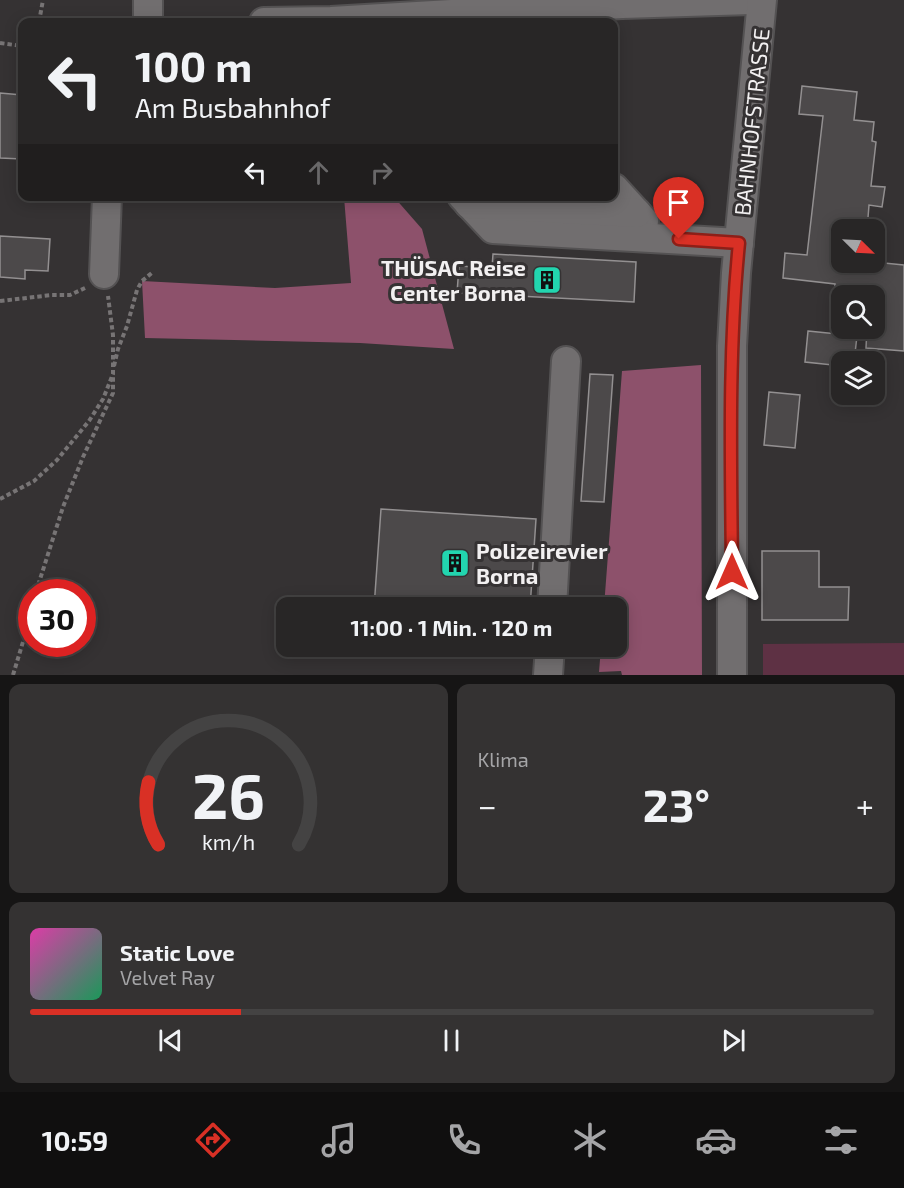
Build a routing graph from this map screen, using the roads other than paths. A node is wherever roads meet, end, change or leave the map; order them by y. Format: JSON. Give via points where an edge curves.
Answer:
{"nodes":[{"id":1,"x":147,"y":0,"type":"edge"},
{"id":2,"x":751,"y":0,"type":"edge"},
{"id":3,"x":762,"y":0,"type":"edge"},
{"id":4,"x":148,"y":18,"type":"edge"},
{"id":5,"x":396,"y":18,"type":"edge"},
{"id":6,"x":618,"y":192,"type":"edge"},
{"id":7,"x":107,"y":201,"type":"edge"},
{"id":8,"x":466,"y":201,"type":"edge"},
{"id":9,"x":478,"y":201,"type":"edge"},
{"id":10,"x":637,"y":213,"type":"junction"},
{"id":11,"x":659,"y":238,"type":"junction"},
{"id":12,"x":739,"y":243,"type":"junction"},
{"id":13,"x":104,"y":274,"type":"road end"},
{"id":14,"x":566,"y":361,"type":"dead end"},
{"id":15,"x":553,"y":597,"type":"edge"},
{"id":16,"x":549,"y":657,"type":"edge"},
{"id":17,"x":548,"y":675,"type":"edge"},
{"id":18,"x":732,"y":675,"type":"edge"}],
"edges":[{"from":1,"to":4,"type":"street"},
{"from":2,"to":5,"type":"street","name":"BAHNHOFSTRASSE"},
{"from":3,"to":12,"type":"street","name":"BAHNHOFSTRASSE"},
{"from":6,"to":10,"type":"street"},
{"from":7,"to":13,"type":"street"},
{"from":8,"to":11,"type":"street","via":[[493,229]]},
{"from":9,"to":10,"type":"street"},
{"from":10,"to":11,"type":"street"},
{"from":11,"to":12,"type":"street"},
{"from":12,"to":18,"type":"street","name":"BAHNHOFSTRASSE","via":[[732,354]]},
{"from":14,"to":15,"type":"street"},
{"from":16,"to":17,"type":"street"}]}
